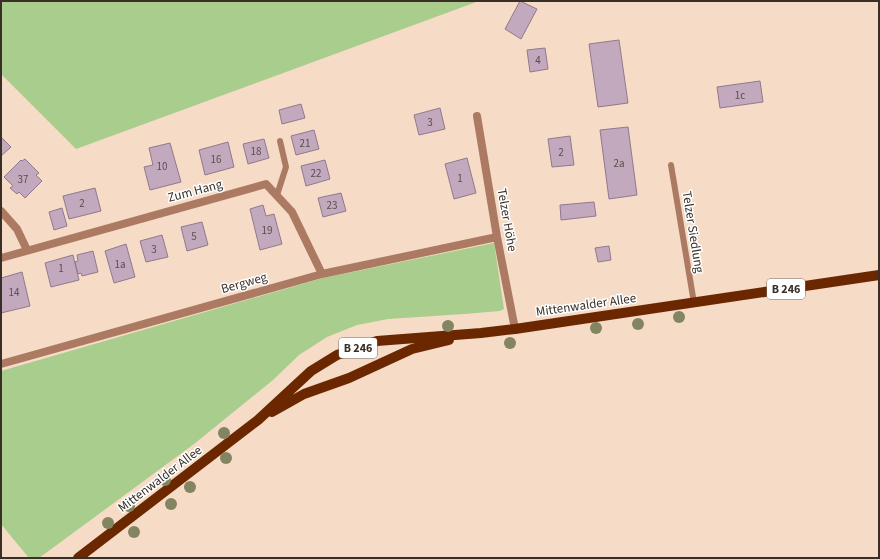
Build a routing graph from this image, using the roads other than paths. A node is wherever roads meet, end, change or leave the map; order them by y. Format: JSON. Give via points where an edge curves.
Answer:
{"nodes":[{"id":1,"x":477,"y":116,"type":"dead end"},
{"id":2,"x":280,"y":141,"type":"dead end"},
{"id":3,"x":671,"y":165,"type":"dead end"},
{"id":4,"x":277,"y":195,"type":"junction"},
{"id":5,"x":1,"y":211,"type":"edge"},
{"id":6,"x":497,"y":237,"type":"junction"},
{"id":7,"x":27,"y":250,"type":"junction"},
{"id":8,"x":1,"y":258,"type":"edge"},
{"id":9,"x":322,"y":274,"type":"junction"},
{"id":10,"x":879,"y":275,"type":"edge"},
{"id":11,"x":694,"y":303,"type":"junction"},
{"id":12,"x":515,"y":329,"type":"junction"},
{"id":13,"x":482,"y":333,"type":"junction"},
{"id":14,"x":1,"y":364,"type":"edge"},
{"id":15,"x":258,"y":420,"type":"junction"},
{"id":16,"x":78,"y":558,"type":"edge"}],
"edges":[{"from":1,"to":6,"type":"street","name":"Telzer Höhe"},
{"from":2,"to":4,"type":"lane","via":[[286,167]]},
{"from":3,"to":11,"type":"lane","name":"Telzer Siedlung"},
{"from":4,"to":7,"type":"street","name":"Zum Hang","via":[[266,184]]},
{"from":4,"to":9,"type":"street","name":"Zum Hang","via":[[292,212]]},
{"from":5,"to":7,"type":"street","via":[[17,230]]},
{"from":6,"to":9,"type":"street","name":"Bergweg"},
{"from":6,"to":12,"type":"street","name":"Telzer Höhe"},
{"from":7,"to":8,"type":"street"},
{"from":9,"to":14,"type":"street","name":"Bergweg"},
{"from":10,"to":11,"type":"main road","number":"B 246"},
{"from":11,"to":12,"type":"main road","name":"Mittenwalder Allee","number":"B 246"},
{"from":12,"to":13,"type":"main road","name":"Mittenwalder Allee","number":"B 246"},
{"from":13,"to":15,"type":"main road","name":"Mittenwalder Allee","number":"B 246","via":[[412,349],[349,378],[304,394]]},
{"from":13,"to":15,"type":"main road","name":"Mittenwalder Allee","number":"B 246","via":[[377,341],[337,355],[311,371]]},
{"from":15,"to":16,"type":"main road","name":"Mittenwalder Allee","number":"B 246"}]}
